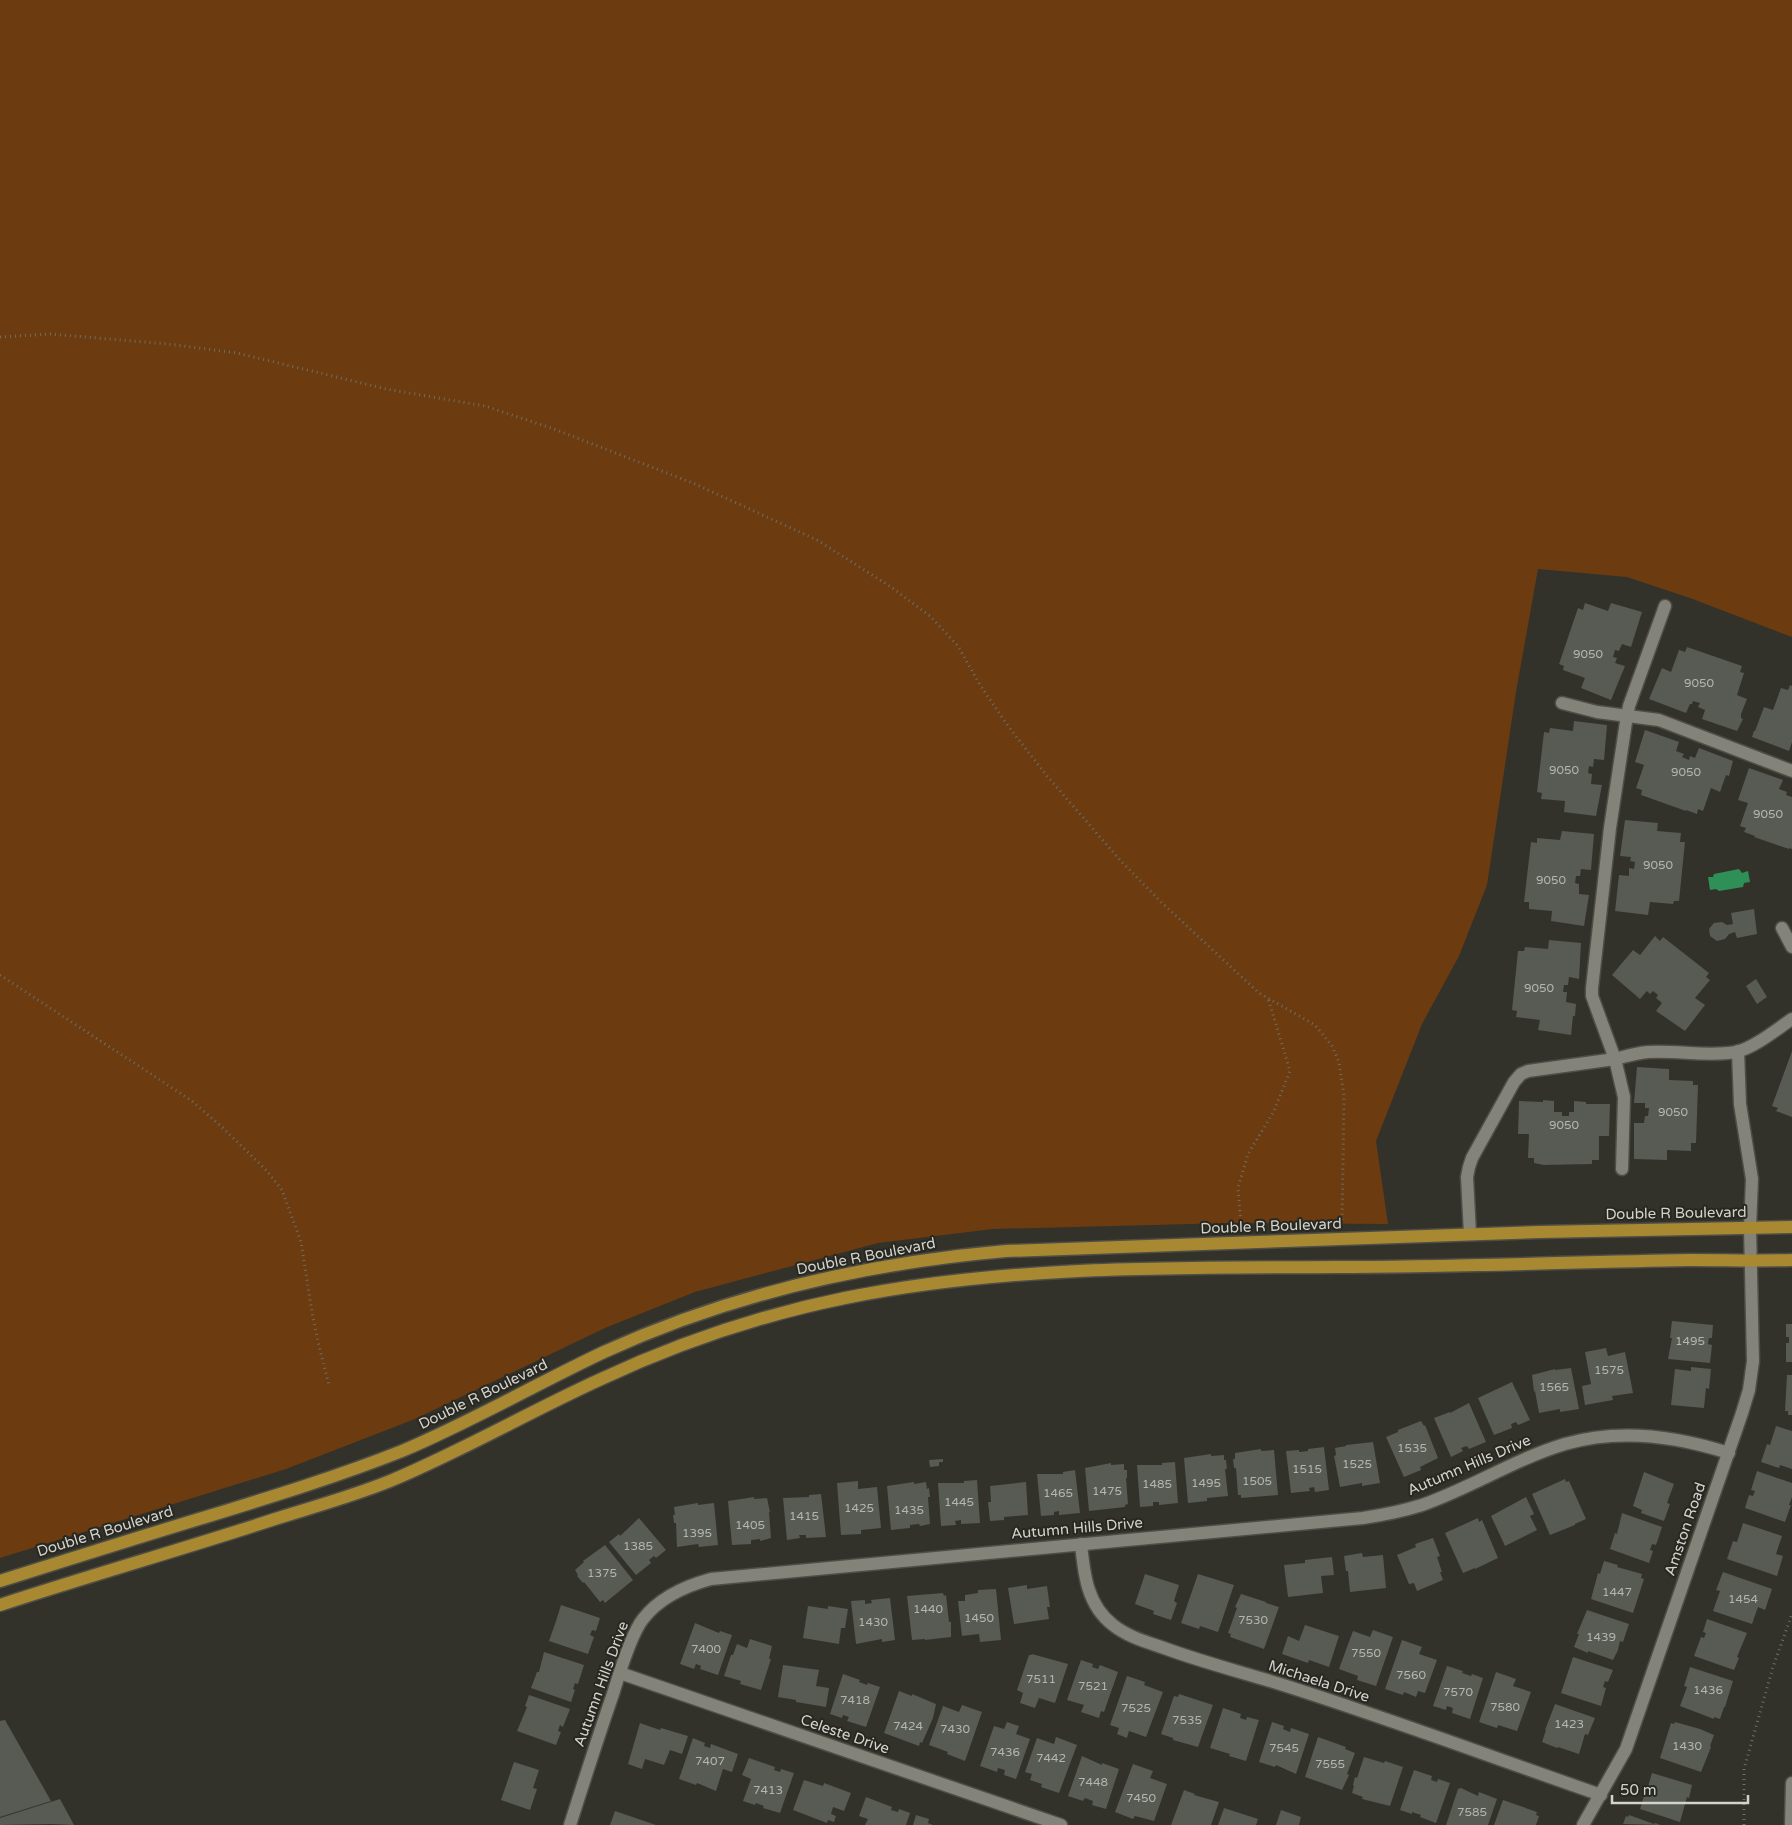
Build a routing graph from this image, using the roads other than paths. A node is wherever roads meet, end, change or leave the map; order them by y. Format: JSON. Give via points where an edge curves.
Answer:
{"nodes":[{"id":1,"x":1665,"y":606,"type":"dead end"},
{"id":2,"x":1562,"y":703,"type":"dead end"},
{"id":3,"x":1628,"y":715,"type":"junction"},
{"id":4,"x":1792,"y":771,"type":"edge"},
{"id":5,"x":1782,"y":928,"type":"dead end"},
{"id":6,"x":1792,"y":947,"type":"edge"},
{"id":7,"x":1792,"y":1019,"type":"edge"},
{"id":8,"x":1738,"y":1052,"type":"junction"},
{"id":9,"x":1615,"y":1059,"type":"junction"},
{"id":10,"x":1622,"y":1169,"type":"dead end"},
{"id":11,"x":1792,"y":1227,"type":"edge"},
{"id":12,"x":1750,"y":1228,"type":"junction"},
{"id":13,"x":1470,"y":1234,"type":"junction"},
{"id":14,"x":1792,"y":1260,"type":"edge"},
{"id":15,"x":1751,"y":1261,"type":"junction"},
{"id":16,"x":1729,"y":1453,"type":"junction"},
{"id":17,"x":1081,"y":1544,"type":"junction"},
{"id":18,"x":0,"y":1581,"type":"edge"},
{"id":19,"x":0,"y":1605,"type":"edge"},
{"id":20,"x":620,"y":1673,"type":"junction"},
{"id":21,"x":1792,"y":1783,"type":"edge"},
{"id":22,"x":1601,"y":1795,"type":"junction"},
{"id":23,"x":570,"y":1825,"type":"edge"},
{"id":24,"x":1061,"y":1825,"type":"edge"},
{"id":25,"x":1583,"y":1825,"type":"edge"},
{"id":26,"x":1790,"y":1825,"type":"edge"}],
"edges":[{"from":1,"to":3,"type":"street"},
{"from":2,"to":3,"type":"street","via":[[1597,712]]},
{"from":3,"to":4,"type":"street","via":[[1659,720]]},
{"from":3,"to":9,"type":"street","via":[[1610,828],[1592,988]]},
{"from":5,"to":6,"type":"street"},
{"from":7,"to":8,"type":"street"},
{"from":8,"to":9,"type":"street","via":[[1649,1052]]},
{"from":8,"to":12,"type":"street","name":"Amston Road","via":[[1740,1104],[1752,1179]]},
{"from":9,"to":10,"type":"street","via":[[1624,1096]]},
{"from":9,"to":13,"type":"street","via":[[1528,1071],[1514,1082],[1469,1167]]},
{"from":11,"to":12,"type":"main road","name":"Double R Boulevard"},
{"from":12,"to":13,"type":"main road","name":"Double R Boulevard"},
{"from":12,"to":15,"type":"street","name":"Amston Road"},
{"from":13,"to":18,"type":"main road","name":"Double R Boulevard","via":[[1006,1251],[920,1260],[824,1278],[755,1296],[650,1333],[384,1458]]},
{"from":14,"to":15,"type":"main road"},
{"from":15,"to":16,"type":"street","name":"Amston Road","via":[[1753,1361],[1749,1390]]},
{"from":15,"to":19,"type":"main road","via":[[1087,1271],[953,1280],[845,1298],[760,1319],[674,1348],[596,1381],[461,1450],[383,1483]]},
{"from":16,"to":17,"type":"street","name":"Autumn Hills Drive","via":[[1665,1438],[1600,1437],[1566,1444],[1422,1505],[1390,1513]]},
{"from":16,"to":22,"type":"street","name":"Amston Road","via":[[1626,1749]]},
{"from":17,"to":20,"type":"street","name":"Autumn Hills Drive","via":[[711,1579],[691,1584],[671,1594],[642,1619]]},
{"from":17,"to":22,"type":"street","name":"Michaela Drive","via":[[1089,1593],[1107,1620],[1128,1636],[1280,1684]]},
{"from":20,"to":23,"type":"street","name":"Autumn Hills Drive"},
{"from":20,"to":24,"type":"street","name":"Celeste Drive"},
{"from":21,"to":26,"type":"street"},
{"from":22,"to":25,"type":"street","name":"Amston Road"}]}
